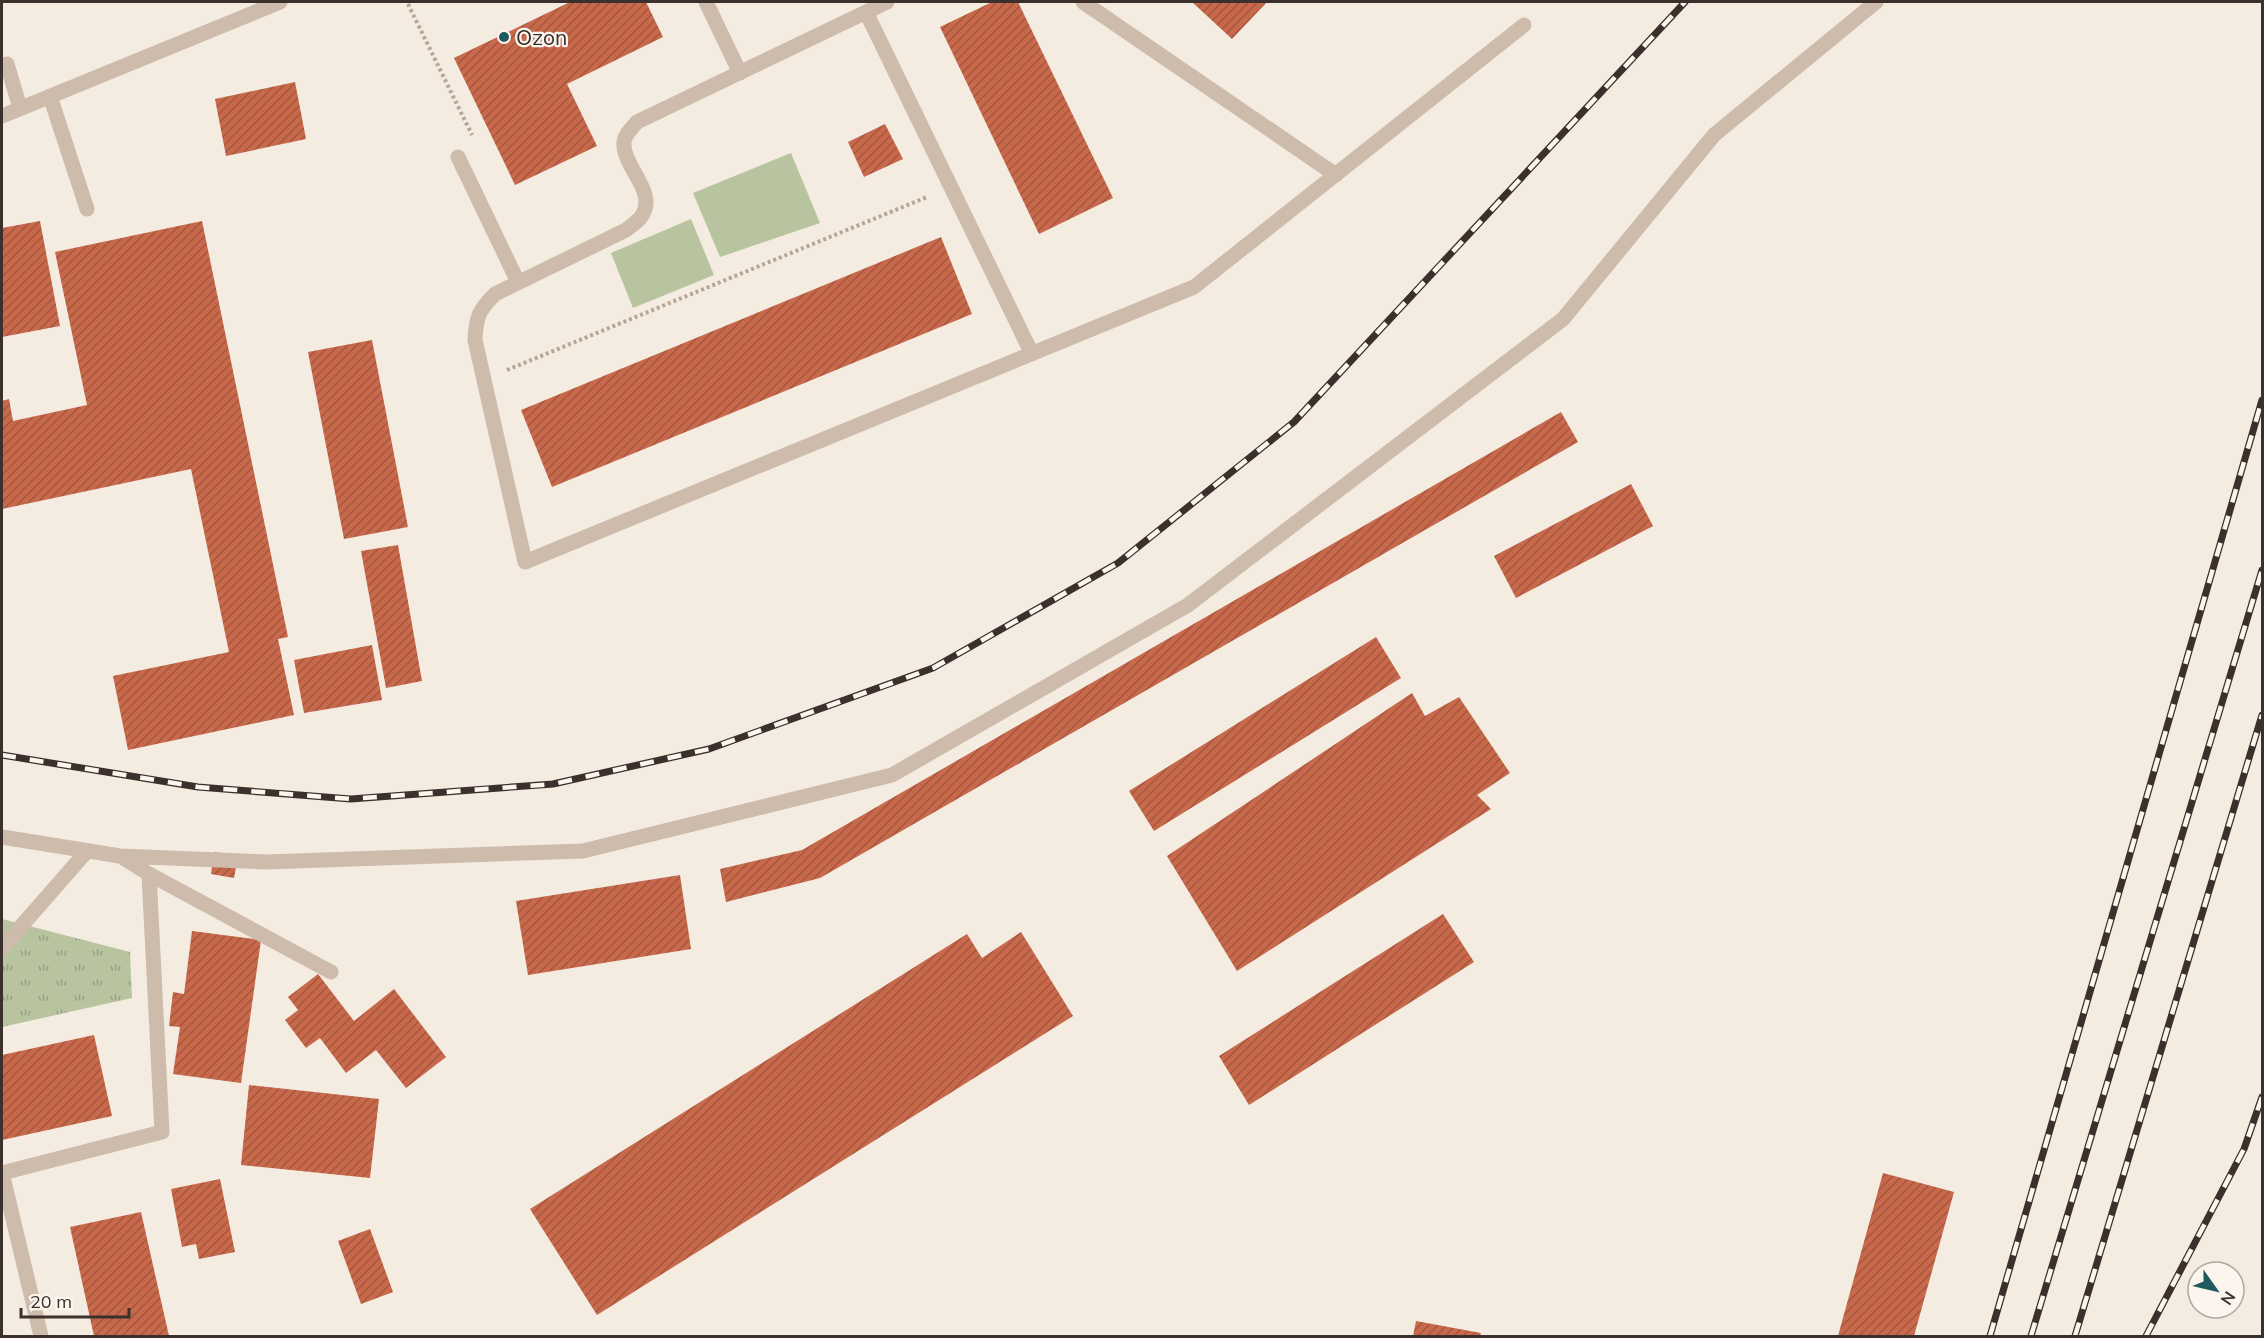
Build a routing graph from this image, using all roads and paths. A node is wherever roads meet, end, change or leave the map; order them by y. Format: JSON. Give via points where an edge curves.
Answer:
{"nodes":[{"id":1,"x":280,"y":2,"type":"edge"},
{"id":2,"x":706,"y":2,"type":"edge"},
{"id":3,"x":887,"y":2,"type":"edge"},
{"id":4,"x":1083,"y":2,"type":"edge"},
{"id":5,"x":1876,"y":2,"type":"edge"},
{"id":6,"x":408,"y":3,"type":"dead end"},
{"id":7,"x":246,"y":8,"type":"edge"},
{"id":8,"x":866,"y":12,"type":"junction"},
{"id":9,"x":1524,"y":25,"type":"dead end"},
{"id":10,"x":2,"y":65,"type":"edge"},
{"id":11,"x":740,"y":73,"type":"junction"},
{"id":12,"x":50,"y":96,"type":"junction"},
{"id":13,"x":20,"y":108,"type":"junction"},
{"id":14,"x":2,"y":116,"type":"edge"},
{"id":15,"x":458,"y":157,"type":"joint"},
{"id":16,"x":1336,"y":175,"type":"junction"},
{"id":17,"x":951,"y":188,"type":"junction"},
{"id":18,"x":87,"y":209,"type":"dead end"},
{"id":19,"x":518,"y":282,"type":"junction"},
{"id":20,"x":1032,"y":354,"type":"junction"},
{"id":21,"x":484,"y":379,"type":"junction"},
{"id":22,"x":2,"y":837,"type":"edge"},
{"id":23,"x":87,"y":851,"type":"junction"},
{"id":24,"x":120,"y":856,"type":"junction"},
{"id":25,"x":149,"y":874,"type":"junction"},
{"id":26,"x":2,"y":948,"type":"edge"},
{"id":27,"x":331,"y":972,"type":"dead end"},
{"id":28,"x":41,"y":1336,"type":"edge"}],
"edges":[{"from":1,"to":7,"type":"lane"},
{"from":2,"to":11,"type":"lane"},
{"from":3,"to":8,"type":"lane"},
{"from":4,"to":16,"type":"lane"},
{"from":5,"to":24,"type":"lane","via":[[1714,135],[1563,319],[1188,605],[892,775],[583,851],[266,862]]},
{"from":6,"to":15,"type":"path","via":[[477,147]]},
{"from":7,"to":12,"type":"lane"},
{"from":8,"to":11,"type":"lane"},
{"from":8,"to":17,"type":"lane"},
{"from":9,"to":16,"type":"lane"},
{"from":10,"to":13,"type":"lane","via":[[7,64]]},
{"from":11,"to":19,"type":"lane","via":[[637,122],[628,132],[624,142],[627,155],[646,205],[641,217],[626,230]]},
{"from":12,"to":13,"type":"lane"},
{"from":12,"to":18,"type":"lane"},
{"from":13,"to":14,"type":"lane"},
{"from":15,"to":19,"type":"lane"},
{"from":16,"to":20,"type":"lane","via":[[1194,287]]},
{"from":17,"to":20,"type":"lane"},
{"from":17,"to":21,"type":"path"},
{"from":19,"to":21,"type":"lane","via":[[495,294],[482,307],[476,321],[475,340]]},
{"from":20,"to":21,"type":"lane","via":[[525,562]]},
{"from":22,"to":23,"type":"lane"},
{"from":23,"to":24,"type":"lane"},
{"from":23,"to":26,"type":"lane"},
{"from":24,"to":25,"type":"lane"},
{"from":25,"to":27,"type":"lane"},
{"from":25,"to":28,"type":"lane","via":[[162,1132],[2,1173]]}]}
